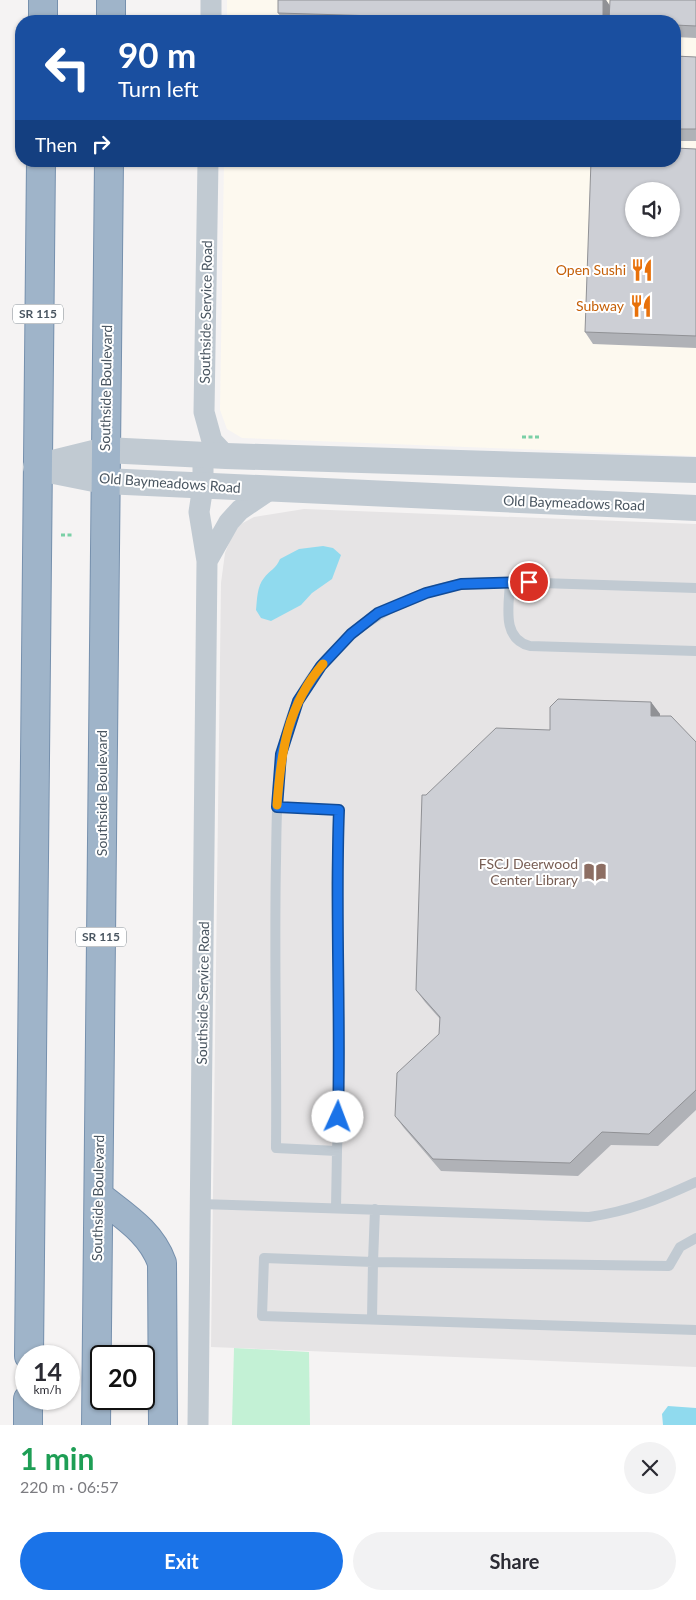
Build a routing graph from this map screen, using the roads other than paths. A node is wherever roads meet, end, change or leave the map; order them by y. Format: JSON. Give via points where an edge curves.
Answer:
{"nodes":[{"id":1,"x":43,"y":0,"type":"edge"},
{"id":2,"x":111,"y":0,"type":"edge"},
{"id":3,"x":211,"y":0,"type":"edge"},
{"id":4,"x":42,"y":15,"type":"edge"},
{"id":5,"x":111,"y":15,"type":"edge"},
{"id":6,"x":211,"y":15,"type":"edge"},
{"id":7,"x":40,"y":167,"type":"edge"},
{"id":8,"x":109,"y":167,"type":"edge"},
{"id":9,"x":208,"y":167,"type":"edge"},
{"id":10,"x":105,"y":450,"type":"junction"},
{"id":11,"x":215,"y":456,"type":"junction"},
{"id":12,"x":36,"y":467,"type":"junction"},
{"id":13,"x":696,"y":470,"type":"edge"},
{"id":14,"x":104,"y":481,"type":"junction"},
{"id":15,"x":203,"y":486,"type":"junction"},
{"id":16,"x":271,"y":489,"type":"junction"},
{"id":17,"x":696,"y":508,"type":"edge"},
{"id":18,"x":208,"y":561,"type":"junction"},
{"id":19,"x":510,"y":582,"type":"junction"},
{"id":20,"x":696,"y":588,"type":"edge"},
{"id":21,"x":696,"y":651,"type":"edge"},
{"id":22,"x":277,"y":807,"type":"junction"},
{"id":23,"x":337,"y":1151,"type":"junction"},
{"id":24,"x":696,"y":1182,"type":"edge"},
{"id":25,"x":98,"y":1196,"type":"junction"},
{"id":26,"x":200,"y":1204,"type":"junction"},
{"id":27,"x":336,"y":1208,"type":"junction"},
{"id":28,"x":374,"y":1209,"type":"junction"},
{"id":29,"x":696,"y":1238,"type":"edge"},
{"id":30,"x":373,"y":1262,"type":"junction"},
{"id":31,"x":372,"y":1319,"type":"junction"},
{"id":32,"x":696,"y":1330,"type":"edge"},
{"id":33,"x":29,"y":1345,"type":"edge"},
{"id":34,"x":28,"y":1410,"type":"edge"},
{"id":35,"x":28,"y":1425,"type":"edge"},
{"id":36,"x":96,"y":1425,"type":"edge"},
{"id":37,"x":163,"y":1425,"type":"edge"},
{"id":38,"x":198,"y":1425,"type":"edge"}],
"edges":[{"from":1,"to":4,"type":"highway"},
{"from":2,"to":5,"type":"highway"},
{"from":3,"to":6,"type":"street"},
{"from":7,"to":12,"type":"highway","number":"SR 115"},
{"from":8,"to":10,"type":"highway","name":"Southside Boulevard","number":"SR 115"},
{"from":9,"to":11,"type":"street","name":"Southside Service Road","via":[[204,412]]},
{"from":10,"to":11,"type":"street","name":"Old Baymeadows Road"},
{"from":10,"to":12,"type":"street","name":"Old Baymeadows Road"},
{"from":10,"to":14,"type":"highway","name":"Southside Boulevard","number":"SR 115"},
{"from":11,"to":13,"type":"street","name":"Old Baymeadows Road"},
{"from":11,"to":15,"type":"street","name":"Southside Service Road"},
{"from":12,"to":14,"type":"street","name":"Old Baymeadows Road"},
{"from":12,"to":33,"type":"highway","number":"SR 115"},
{"from":14,"to":15,"type":"street","name":"Old Baymeadows Road"},
{"from":14,"to":25,"type":"highway","name":"Southside Boulevard","number":"SR 115"},
{"from":15,"to":16,"type":"street","name":"Old Baymeadows Road"},
{"from":15,"to":18,"type":"street","name":"Southside Service Road","via":[[199,512]]},
{"from":16,"to":17,"type":"street","name":"Old Baymeadows Road"},
{"from":16,"to":18,"type":"street","name":"Southside Service Road","via":[[240,510],[229,522]]},
{"from":18,"to":26,"type":"street","name":"Southside Service Road"},
{"from":19,"to":20,"type":"lane"},
{"from":19,"to":21,"type":"lane","via":[[509,627],[522,644]]},
{"from":19,"to":22,"type":"lane","via":[[461,584],[426,593],[378,613],[351,634],[321,666],[298,701],[281,754]]},
{"from":22,"to":23,"type":"lane","via":[[274,924],[276,1148]]},
{"from":22,"to":23,"type":"lane","via":[[339,810],[336,883],[340,1050]]},
{"from":23,"to":27,"type":"lane"},
{"from":24,"to":28,"type":"lane","via":[[653,1202],[621,1212],[589,1216]]},
{"from":25,"to":36,"type":"highway","name":"Southside Boulevard","number":"SR 115"},
{"from":25,"to":37,"type":"highway","via":[[142,1230],[156,1247],[162,1263]]},
{"from":26,"to":27,"type":"lane"},
{"from":26,"to":38,"type":"street","name":"Southside Service Road"},
{"from":27,"to":28,"type":"lane"},
{"from":28,"to":30,"type":"lane"},
{"from":29,"to":30,"type":"lane","via":[[680,1247],[669,1266]]},
{"from":30,"to":31,"type":"lane"},
{"from":30,"to":31,"type":"lane","via":[[264,1258],[262,1316]]},
{"from":31,"to":32,"type":"lane"},
{"from":34,"to":35,"type":"highway"}]}
